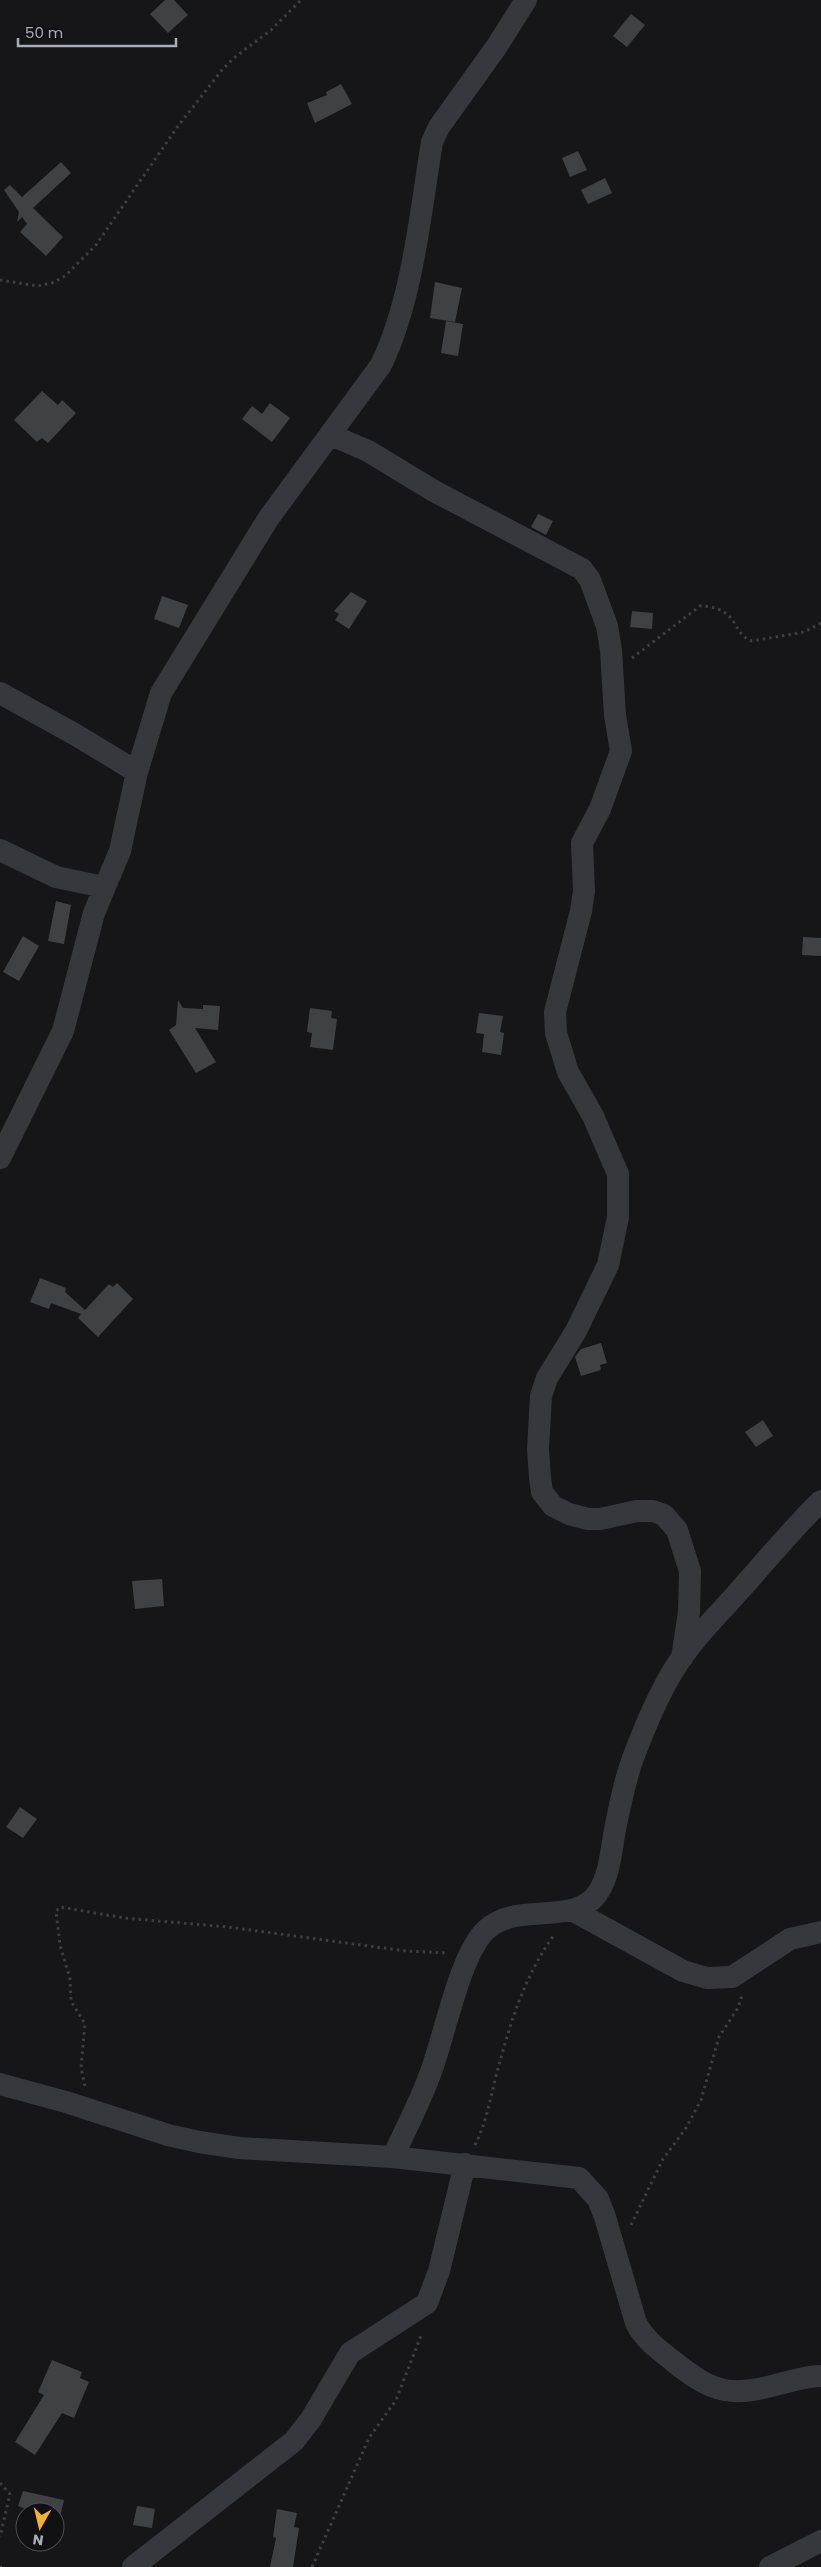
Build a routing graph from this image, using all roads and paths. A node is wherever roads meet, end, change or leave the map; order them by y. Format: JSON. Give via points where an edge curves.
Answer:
{"nodes":[{"id":1,"x":301,"y":0,"type":"edge"},
{"id":2,"x":519,"y":2,"type":"edge"},
{"id":3,"x":0,"y":280,"type":"edge"},
{"id":4,"x":331,"y":435,"type":"junction"},
{"id":5,"x":821,"y":623,"type":"edge"},
{"id":6,"x":614,"y":684,"type":"junction"},
{"id":7,"x":0,"y":693,"type":"edge"},
{"id":8,"x":137,"y":772,"type":"junction"},
{"id":9,"x":0,"y":850,"type":"edge"},
{"id":10,"x":104,"y":887,"type":"junction"},
{"id":11,"x":0,"y":1158,"type":"edge"},
{"id":12,"x":821,"y":1501,"type":"edge"},
{"id":13,"x":682,"y":1658,"type":"junction"},
{"id":14,"x":572,"y":1910,"type":"junction"},
{"id":15,"x":821,"y":1932,"type":"edge"},
{"id":16,"x":473,"y":1948,"type":"junction"},
{"id":17,"x":732,"y":1977,"type":"junction"},
{"id":18,"x":0,"y":2084,"type":"edge"},
{"id":19,"x":93,"y":2110,"type":"junction"},
{"id":20,"x":393,"y":2157,"type":"junction"},
{"id":21,"x":465,"y":2164,"type":"junction"},
{"id":22,"x":616,"y":2255,"type":"junction"},
{"id":23,"x":427,"y":2302,"type":"junction"},
{"id":24,"x":821,"y":2376,"type":"edge"},
{"id":25,"x":0,"y":2483,"type":"edge"},
{"id":26,"x":0,"y":2537,"type":"edge"},
{"id":27,"x":821,"y":2541,"type":"edge"},
{"id":28,"x":133,"y":2567,"type":"edge"},
{"id":29,"x":312,"y":2567,"type":"edge"},
{"id":30,"x":770,"y":2567,"type":"edge"}],
"edges":[{"from":1,"to":3,"type":"path","via":[[271,30],[222,70],[178,126],[96,245],[65,276],[38,286]]},
{"from":2,"to":4,"type":"street","via":[[497,46],[438,127],[432,142],[404,301],[394,338],[381,365]]},
{"from":4,"to":6,"type":"street","via":[[368,451],[582,569],[590,580],[607,626]]},
{"from":4,"to":8,"type":"street","via":[[268,520],[166,685],[153,714]]},
{"from":5,"to":6,"type":"path","via":[[804,632],[750,641],[723,611],[700,606],[638,652]]},
{"from":6,"to":13,"type":"street","via":[[621,752],[600,808],[582,843],[584,891],[581,911],[555,1012],[556,1033],[568,1072],[593,1116],[618,1174],[618,1217],[608,1265],[576,1331],[547,1378],[541,1396],[540,1478],[542,1492],[553,1506],[569,1514],[600,1519],[653,1511],[664,1515],[677,1530],[690,1571],[689,1612]]},
{"from":7,"to":8,"type":"street"},
{"from":8,"to":10,"type":"street","via":[[120,851]]},
{"from":9,"to":10,"type":"street","via":[[56,877]]},
{"from":10,"to":11,"type":"street","via":[[87,937],[63,1031]]},
{"from":12,"to":13,"type":"street","via":[[790,1532]]},
{"from":13,"to":14,"type":"street","via":[[654,1710],[634,1758],[623,1793],[606,1876],[588,1905]]},
{"from":14,"to":16,"type":"street","via":[[499,1920],[485,1931]]},
{"from":14,"to":17,"type":"street","via":[[683,1971],[707,1978]]},
{"from":14,"to":21,"type":"path","via":[[544,1949],[522,1992],[487,2115]]},
{"from":15,"to":17,"type":"street","via":[[790,1939]]},
{"from":16,"to":19,"type":"path","via":[[445,1953],[406,1951],[60,1907],[56,1912],[57,1927],[70,1979],[71,2001],[85,2024],[81,2074]]},
{"from":16,"to":20,"type":"street","via":[[429,2078]]},
{"from":17,"to":22,"type":"path","via":[[741,1988],[742,1996],[719,2037],[701,2100],[656,2172]]},
{"from":18,"to":19,"type":"street"},
{"from":19,"to":20,"type":"street","via":[[200,2142],[239,2148]]},
{"from":20,"to":21,"type":"street"},
{"from":21,"to":22,"type":"street","via":[[579,2178],[598,2199]]},
{"from":21,"to":23,"type":"street","via":[[439,2271]]},
{"from":22,"to":24,"type":"street","via":[[640,2331],[699,2382],[719,2390],[737,2392]]},
{"from":23,"to":28,"type":"street","via":[[350,2353],[294,2442]]},
{"from":23,"to":29,"type":"path","via":[[426,2320],[402,2388],[369,2438]]},
{"from":25,"to":26,"type":"path","via":[[10,2497]]},
{"from":27,"to":30,"type":"street"}]}
